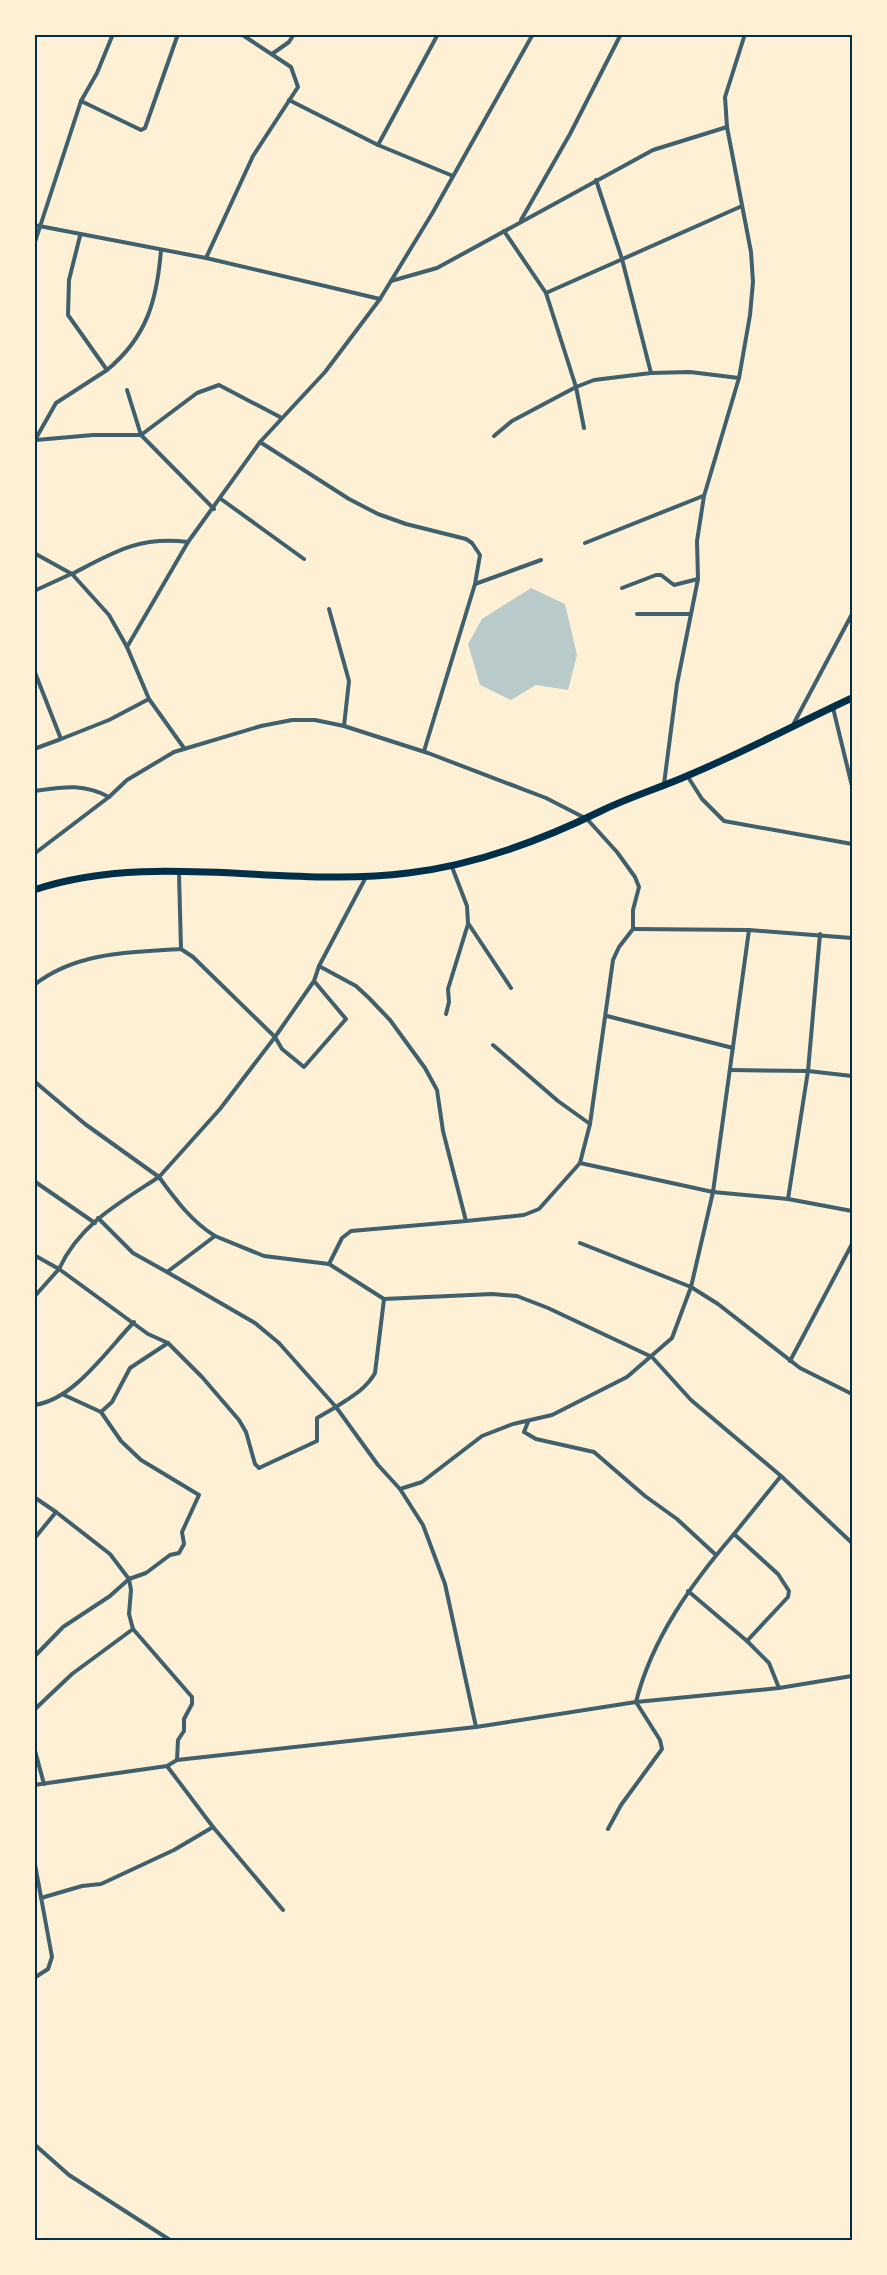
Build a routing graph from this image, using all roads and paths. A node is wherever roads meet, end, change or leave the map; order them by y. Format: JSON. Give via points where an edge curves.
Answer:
{"nodes":[{"id":1,"x":113,"y":34,"type":"edge"},
{"id":2,"x":178,"y":34,"type":"edge"},
{"id":3,"x":241,"y":34,"type":"edge"},
{"id":4,"x":294,"y":34,"type":"edge"},
{"id":5,"x":438,"y":34,"type":"edge"},
{"id":6,"x":533,"y":34,"type":"edge"},
{"id":7,"x":621,"y":34,"type":"edge"},
{"id":8,"x":745,"y":34,"type":"edge"},
{"id":9,"x":272,"y":54,"type":"junction"},
{"id":10,"x":289,"y":100,"type":"junction"},
{"id":11,"x":81,"y":101,"type":"junction"},
{"id":12,"x":727,"y":127,"type":"junction"},
{"id":13,"x":378,"y":145,"type":"junction"},
{"id":14,"x":453,"y":176,"type":"junction"},
{"id":15,"x":596,"y":180,"type":"junction"},
{"id":16,"x":742,"y":206,"type":"junction"},
{"id":17,"x":520,"y":220,"type":"junction"},
{"id":18,"x":37,"y":226,"type":"edge"},
{"id":19,"x":504,"y":231,"type":"junction"},
{"id":20,"x":80,"y":236,"type":"junction"},
{"id":21,"x":34,"y":245,"type":"edge"},
{"id":22,"x":161,"y":250,"type":"junction"},
{"id":23,"x":206,"y":258,"type":"junction"},
{"id":24,"x":622,"y":259,"type":"junction"},
{"id":25,"x":390,"y":281,"type":"junction"},
{"id":26,"x":546,"y":293,"type":"junction"},
{"id":27,"x":380,"y":299,"type":"junction"},
{"id":28,"x":107,"y":370,"type":"junction"},
{"id":29,"x":651,"y":373,"type":"junction"},
{"id":30,"x":739,"y":378,"type":"junction"},
{"id":31,"x":576,"y":387,"type":"junction"},
{"id":32,"x":128,"y":390,"type":"dead end"},
{"id":33,"x":280,"y":417,"type":"junction"},
{"id":34,"x":584,"y":428,"type":"dead end"},
{"id":35,"x":141,"y":435,"type":"junction"},
{"id":36,"x":494,"y":436,"type":"dead end"},
{"id":37,"x":35,"y":441,"type":"edge"},
{"id":38,"x":260,"y":442,"type":"junction"},
{"id":39,"x":704,"y":496,"type":"junction"},
{"id":40,"x":221,"y":499,"type":"junction"},
{"id":41,"x":214,"y":508,"type":"junction"},
{"id":42,"x":188,"y":542,"type":"junction"},
{"id":43,"x":585,"y":543,"type":"dead end"},
{"id":44,"x":34,"y":553,"type":"edge"},
{"id":45,"x":304,"y":559,"type":"dead end"},
{"id":46,"x":541,"y":560,"type":"dead end"},
{"id":47,"x":72,"y":574,"type":"junction"},
{"id":48,"x":698,"y":579,"type":"junction"},
{"id":49,"x":475,"y":584,"type":"junction"},
{"id":50,"x":622,"y":588,"type":"dead end"},
{"id":51,"x":34,"y":591,"type":"edge"},
{"id":52,"x":329,"y":609,"type":"dead end"},
{"id":53,"x":637,"y":614,"type":"dead end"},
{"id":54,"x":690,"y":614,"type":"junction"},
{"id":55,"x":852,"y":614,"type":"edge"},
{"id":56,"x":127,"y":646,"type":"junction"},
{"id":57,"x":34,"y":670,"type":"edge"},
{"id":58,"x":852,"y":698,"type":"edge"},
{"id":59,"x":149,"y":699,"type":"junction"},
{"id":60,"x":833,"y":707,"type":"junction"},
{"id":61,"x":344,"y":726,"type":"junction"},
{"id":62,"x":793,"y":727,"type":"junction"},
{"id":63,"x":61,"y":739,"type":"junction"},
{"id":64,"x":184,"y":748,"type":"junction"},
{"id":65,"x":34,"y":749,"type":"edge"},
{"id":66,"x":424,"y":751,"type":"junction"},
{"id":67,"x":688,"y":776,"type":"junction"},
{"id":68,"x":664,"y":784,"type":"junction"},
{"id":69,"x":852,"y":786,"type":"edge"},
{"id":70,"x":34,"y":791,"type":"edge"},
{"id":71,"x":109,"y":797,"type":"junction"},
{"id":72,"x":587,"y":819,"type":"junction"},
{"id":73,"x":852,"y":844,"type":"edge"},
{"id":74,"x":34,"y":854,"type":"edge"},
{"id":75,"x":452,"y":867,"type":"junction"},
{"id":76,"x":179,"y":873,"type":"junction"},
{"id":77,"x":366,"y":876,"type":"junction"},
{"id":78,"x":34,"y":890,"type":"edge"},
{"id":79,"x":468,"y":923,"type":"junction"},
{"id":80,"x":633,"y":929,"type":"junction"},
{"id":81,"x":749,"y":930,"type":"junction"},
{"id":82,"x":820,"y":934,"type":"junction"},
{"id":83,"x":852,"y":938,"type":"edge"},
{"id":84,"x":181,"y":949,"type":"junction"},
{"id":85,"x":319,"y":966,"type":"junction"},
{"id":86,"x":314,"y":981,"type":"junction"},
{"id":87,"x":34,"y":985,"type":"edge"},
{"id":88,"x":511,"y":988,"type":"dead end"},
{"id":89,"x":446,"y":1014,"type":"dead end"},
{"id":90,"x":607,"y":1016,"type":"junction"},
{"id":91,"x":275,"y":1037,"type":"junction"},
{"id":92,"x":493,"y":1045,"type":"dead end"},
{"id":93,"x":733,"y":1048,"type":"junction"},
{"id":94,"x":730,"y":1070,"type":"junction"},
{"id":95,"x":808,"y":1071,"type":"junction"},
{"id":96,"x":852,"y":1076,"type":"edge"},
{"id":97,"x":34,"y":1081,"type":"edge"},
{"id":98,"x":590,"y":1124,"type":"junction"},
{"id":99,"x":580,"y":1163,"type":"junction"},
{"id":100,"x":159,"y":1177,"type":"junction"},
{"id":101,"x":34,"y":1181,"type":"edge"},
{"id":102,"x":713,"y":1192,"type":"junction"},
{"id":103,"x":788,"y":1199,"type":"junction"},
{"id":104,"x":852,"y":1211,"type":"edge"},
{"id":105,"x":97,"y":1221,"type":"junction"},
{"id":106,"x":466,"y":1221,"type":"junction"},
{"id":107,"x":215,"y":1236,"type":"junction"},
{"id":108,"x":580,"y":1243,"type":"dead end"},
{"id":109,"x":852,"y":1244,"type":"edge"},
{"id":110,"x":34,"y":1255,"type":"edge"},
{"id":111,"x":329,"y":1264,"type":"junction"},
{"id":112,"x":59,"y":1269,"type":"junction"},
{"id":113,"x":167,"y":1272,"type":"junction"},
{"id":114,"x":691,"y":1287,"type":"junction"},
{"id":115,"x":34,"y":1297,"type":"edge"},
{"id":116,"x":384,"y":1299,"type":"junction"},
{"id":117,"x":134,"y":1322,"type":"junction"},
{"id":118,"x":168,"y":1343,"type":"junction"},
{"id":119,"x":652,"y":1357,"type":"junction"},
{"id":120,"x":790,"y":1361,"type":"junction"},
{"id":121,"x":852,"y":1394,"type":"edge"},
{"id":122,"x":64,"y":1395,"type":"junction"},
{"id":123,"x":34,"y":1405,"type":"edge"},
{"id":124,"x":336,"y":1407,"type":"junction"},
{"id":125,"x":101,"y":1412,"type":"junction"},
{"id":126,"x":528,"y":1421,"type":"junction"},
{"id":127,"x":781,"y":1476,"type":"junction"},
{"id":128,"x":400,"y":1489,"type":"junction"},
{"id":129,"x":34,"y":1497,"type":"edge"},
{"id":130,"x":56,"y":1512,"type":"junction"},
{"id":131,"x":734,"y":1534,"type":"junction"},
{"id":132,"x":34,"y":1539,"type":"edge"},
{"id":133,"x":852,"y":1543,"type":"edge"},
{"id":134,"x":716,"y":1555,"type":"junction"},
{"id":135,"x":129,"y":1579,"type":"junction"},
{"id":136,"x":688,"y":1590,"type":"junction"},
{"id":137,"x":133,"y":1629,"type":"junction"},
{"id":138,"x":747,"y":1641,"type":"junction"},
{"id":139,"x":34,"y":1657,"type":"edge"},
{"id":140,"x":852,"y":1676,"type":"edge"},
{"id":141,"x":779,"y":1688,"type":"junction"},
{"id":142,"x":636,"y":1702,"type":"junction"},
{"id":143,"x":34,"y":1710,"type":"edge"},
{"id":144,"x":476,"y":1727,"type":"junction"},
{"id":145,"x":34,"y":1747,"type":"edge"},
{"id":146,"x":177,"y":1760,"type":"junction"},
{"id":147,"x":167,"y":1766,"type":"junction"},
{"id":148,"x":44,"y":1784,"type":"junction"},
{"id":149,"x":34,"y":1785,"type":"edge"},
{"id":150,"x":213,"y":1827,"type":"junction"},
{"id":151,"x":608,"y":1829,"type":"dead end"},
{"id":152,"x":34,"y":1859,"type":"edge"},
{"id":153,"x":41,"y":1898,"type":"junction"},
{"id":154,"x":283,"y":1910,"type":"dead end"},
{"id":155,"x":34,"y":1978,"type":"edge"},
{"id":156,"x":34,"y":2144,"type":"edge"},
{"id":157,"x":170,"y":2241,"type":"edge"}],
"edges":[{"from":1,"to":11,"type":"street"},
{"from":2,"to":11,"type":"street","via":[[145,128]]},
{"from":3,"to":9,"type":"street"},
{"from":4,"to":9,"type":"street"},
{"from":5,"to":13,"type":"street"},
{"from":6,"to":14,"type":"street"},
{"from":7,"to":17,"type":"street"},
{"from":8,"to":12,"type":"street","via":[[725,97]]},
{"from":9,"to":10,"type":"street","via":[[295,73],[298,87]]},
{"from":10,"to":13,"type":"street"},
{"from":10,"to":23,"type":"street","via":[[253,156]]},
{"from":11,"to":18,"type":"street"},
{"from":12,"to":15,"type":"street","via":[[653,150]]},
{"from":12,"to":16,"type":"street"},
{"from":13,"to":14,"type":"street"},
{"from":14,"to":25,"type":"street"},
{"from":15,"to":17,"type":"street"},
{"from":15,"to":24,"type":"street"},
{"from":16,"to":24,"type":"street"},
{"from":16,"to":30,"type":"street","via":[[753,282]]},
{"from":17,"to":19,"type":"street"},
{"from":18,"to":20,"type":"street"},
{"from":18,"to":21,"type":"street"},
{"from":19,"to":25,"type":"street","via":[[437,268]]},
{"from":19,"to":26,"type":"street"},
{"from":20,"to":22,"type":"street"},
{"from":20,"to":28,"type":"street","via":[[69,280],[68,315]]},
{"from":22,"to":23,"type":"street"},
{"from":22,"to":28,"type":"street","via":[[158,289],[137,340]]},
{"from":23,"to":27,"type":"street"},
{"from":24,"to":26,"type":"street"},
{"from":24,"to":29,"type":"street"},
{"from":25,"to":27,"type":"street"},
{"from":26,"to":31,"type":"street"},
{"from":27,"to":33,"type":"street","via":[[324,372]]},
{"from":28,"to":37,"type":"street","via":[[56,403]]},
{"from":29,"to":30,"type":"street","via":[[690,372]]},
{"from":29,"to":31,"type":"street"},
{"from":30,"to":39,"type":"street"},
{"from":31,"to":34,"type":"street"},
{"from":31,"to":36,"type":"street","via":[[512,421]]},
{"from":32,"to":35,"type":"street"},
{"from":33,"to":35,"type":"street","via":[[219,385],[197,393]]},
{"from":33,"to":38,"type":"street"},
{"from":35,"to":37,"type":"street"},
{"from":35,"to":41,"type":"street"},
{"from":38,"to":40,"type":"street"},
{"from":38,"to":49,"type":"street","via":[[378,514],[472,543],[480,555]]},
{"from":39,"to":43,"type":"street"},
{"from":39,"to":48,"type":"street","via":[[697,541]]},
{"from":40,"to":41,"type":"street"},
{"from":40,"to":45,"type":"street"},
{"from":41,"to":42,"type":"street"},
{"from":42,"to":47,"type":"street","via":[[167,540],[128,546]]},
{"from":42,"to":56,"type":"street"},
{"from":44,"to":47,"type":"street"},
{"from":46,"to":49,"type":"street"},
{"from":47,"to":51,"type":"street"},
{"from":47,"to":56,"type":"street","via":[[109,615]]},
{"from":48,"to":50,"type":"street","via":[[674,585],[656,575]]},
{"from":48,"to":54,"type":"street"},
{"from":49,"to":66,"type":"street"},
{"from":52,"to":61,"type":"street","via":[[349,681]]},
{"from":53,"to":54,"type":"street"},
{"from":54,"to":68,"type":"street"},
{"from":55,"to":62,"type":"street"},
{"from":56,"to":59,"type":"street"},
{"from":57,"to":63,"type":"street"},
{"from":58,"to":60,"type":"highway"},
{"from":59,"to":63,"type":"street"},
{"from":59,"to":64,"type":"street"},
{"from":60,"to":62,"type":"highway"},
{"from":60,"to":69,"type":"street"},
{"from":61,"to":64,"type":"street","via":[[292,720]]},
{"from":61,"to":66,"type":"street"},
{"from":62,"to":67,"type":"highway"},
{"from":63,"to":65,"type":"street"},
{"from":64,"to":71,"type":"street","via":[[127,780]]},
{"from":66,"to":72,"type":"street","via":[[513,784]]},
{"from":67,"to":68,"type":"highway"},
{"from":67,"to":73,"type":"street","via":[[702,799],[724,821]]},
{"from":68,"to":72,"type":"highway"},
{"from":70,"to":71,"type":"street","via":[[73,785]]},
{"from":71,"to":74,"type":"street"},
{"from":72,"to":75,"type":"highway","via":[[495,855]]},
{"from":72,"to":80,"type":"street","via":[[635,877],[639,887]]},
{"from":75,"to":77,"type":"highway"},
{"from":75,"to":79,"type":"street","via":[[467,906]]},
{"from":76,"to":77,"type":"highway"},
{"from":76,"to":78,"type":"highway","via":[[102,876]]},
{"from":76,"to":84,"type":"street"},
{"from":77,"to":85,"type":"street"},
{"from":79,"to":88,"type":"street"},
{"from":79,"to":89,"type":"street","via":[[450,982]]},
{"from":80,"to":81,"type":"street"},
{"from":80,"to":90,"type":"street","via":[[614,960]]},
{"from":81,"to":82,"type":"street"},
{"from":81,"to":93,"type":"street"},
{"from":82,"to":83,"type":"street"},
{"from":82,"to":95,"type":"street"},
{"from":84,"to":87,"type":"street","via":[[73,962]]},
{"from":84,"to":91,"type":"street"},
{"from":85,"to":86,"type":"street"},
{"from":85,"to":106,"type":"street","via":[[356,986],[369,998],[425,1068],[437,1090],[443,1131]]},
{"from":86,"to":91,"type":"street"},
{"from":86,"to":91,"type":"street","via":[[346,1021],[304,1067],[282,1049]]},
{"from":90,"to":93,"type":"street"},
{"from":90,"to":98,"type":"street"},
{"from":91,"to":100,"type":"street","via":[[220,1109]]},
{"from":92,"to":98,"type":"street"},
{"from":93,"to":94,"type":"street"},
{"from":94,"to":95,"type":"street"},
{"from":94,"to":102,"type":"street"},
{"from":95,"to":96,"type":"street"},
{"from":95,"to":103,"type":"street"},
{"from":97,"to":100,"type":"street"},
{"from":98,"to":99,"type":"street"},
{"from":99,"to":102,"type":"street"},
{"from":99,"to":106,"type":"street","via":[[539,1209],[524,1215]]},
{"from":100,"to":105,"type":"street"},
{"from":100,"to":107,"type":"street","via":[[186,1212]]},
{"from":101,"to":105,"type":"street"},
{"from":102,"to":103,"type":"street"},
{"from":102,"to":114,"type":"street"},
{"from":103,"to":104,"type":"street"},
{"from":105,"to":112,"type":"street","via":[[69,1247]]},
{"from":105,"to":113,"type":"street","via":[[133,1253]]},
{"from":106,"to":111,"type":"street","via":[[351,1231],[342,1238]]},
{"from":107,"to":111,"type":"street","via":[[264,1256]]},
{"from":107,"to":113,"type":"street"},
{"from":108,"to":114,"type":"street"},
{"from":109,"to":120,"type":"street"},
{"from":110,"to":112,"type":"street"},
{"from":111,"to":116,"type":"street"},
{"from":112,"to":115,"type":"street"},
{"from":112,"to":117,"type":"street"},
{"from":113,"to":124,"type":"street","via":[[255,1323],[297,1361]]},
{"from":114,"to":119,"type":"street","via":[[676,1332]]},
{"from":114,"to":120,"type":"street"},
{"from":116,"to":119,"type":"street","via":[[469,1294],[517,1296]]},
{"from":116,"to":124,"type":"street","via":[[375,1373],[370,1382]]},
{"from":117,"to":118,"type":"street"},
{"from":117,"to":122,"type":"street"},
{"from":118,"to":124,"type":"street","via":[[239,1420],[259,1468],[317,1440],[317,1418]]},
{"from":118,"to":125,"type":"street","via":[[130,1368],[112,1402]]},
{"from":119,"to":126,"type":"street","via":[[611,1386],[552,1415]]},
{"from":119,"to":127,"type":"street","via":[[691,1400]]},
{"from":120,"to":121,"type":"street"},
{"from":122,"to":123,"type":"street","via":[[50,1403]]},
{"from":122,"to":125,"type":"street"},
{"from":124,"to":128,"type":"street"},
{"from":125,"to":135,"type":"street","via":[[121,1441],[141,1460],[199,1495],[182,1532],[184,1544],[179,1553]]},
{"from":126,"to":128,"type":"street","via":[[482,1436],[422,1482]]},
{"from":126,"to":134,"type":"street","via":[[524,1432],[536,1439],[594,1452]]},
{"from":127,"to":131,"type":"street"},
{"from":127,"to":133,"type":"street"},
{"from":128,"to":144,"type":"street","via":[[423,1524],[445,1584]]},
{"from":129,"to":130,"type":"street"},
{"from":130,"to":132,"type":"street"},
{"from":130,"to":135,"type":"street","via":[[104,1549]]},
{"from":131,"to":134,"type":"street"},
{"from":131,"to":138,"type":"street","via":[[778,1574],[789,1591],[788,1597]]},
{"from":134,"to":136,"type":"street"},
{"from":135,"to":137,"type":"street"},
{"from":135,"to":139,"type":"street","via":[[63,1628]]},
{"from":136,"to":138,"type":"street"},
{"from":136,"to":142,"type":"street","via":[[646,1671]]},
{"from":137,"to":143,"type":"street","via":[[72,1674]]},
{"from":137,"to":146,"type":"street","via":[[192,1697],[178,1740]]},
{"from":138,"to":141,"type":"street","via":[[769,1663]]},
{"from":140,"to":141,"type":"street"},
{"from":141,"to":142,"type":"street"},
{"from":142,"to":144,"type":"street"},
{"from":142,"to":151,"type":"street","via":[[662,1749]]},
{"from":144,"to":146,"type":"street"},
{"from":145,"to":148,"type":"street"},
{"from":146,"to":147,"type":"street"},
{"from":147,"to":148,"type":"street"},
{"from":147,"to":150,"type":"street"},
{"from":148,"to":149,"type":"street"},
{"from":150,"to":153,"type":"street","via":[[101,1884]]},
{"from":150,"to":154,"type":"street"},
{"from":152,"to":153,"type":"street"},
{"from":153,"to":155,"type":"street","via":[[51,1963]]},
{"from":156,"to":157,"type":"street","via":[[69,2175]]}]}
